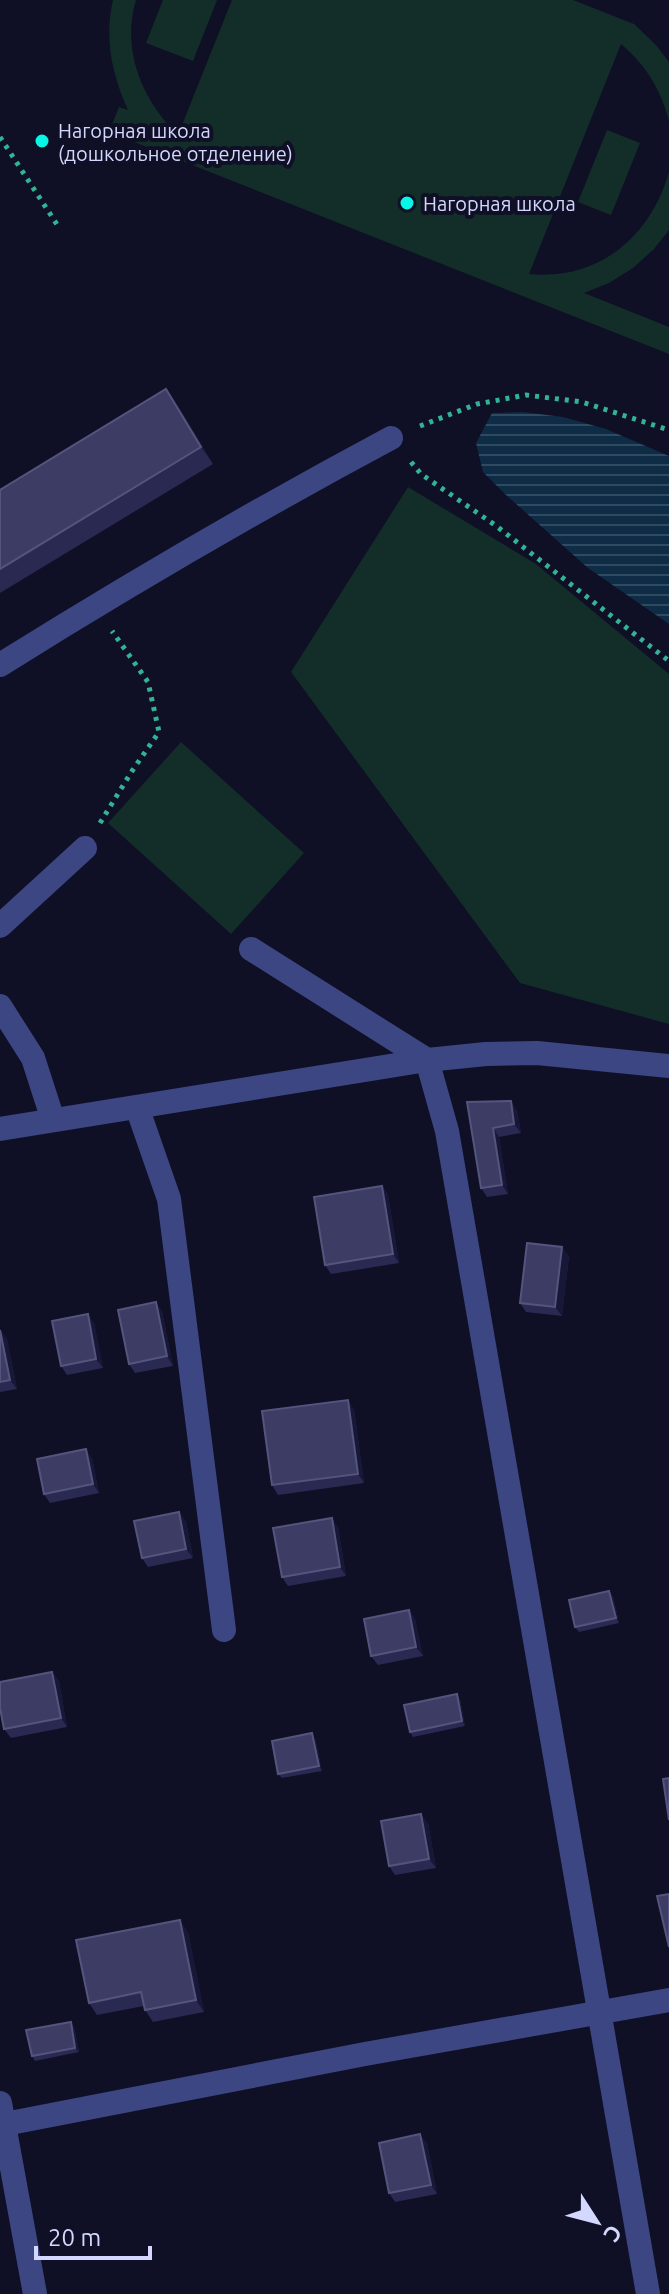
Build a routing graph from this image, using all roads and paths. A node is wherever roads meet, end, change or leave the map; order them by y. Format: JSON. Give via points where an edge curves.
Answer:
{"nodes":[{"id":1,"x":0,"y":137,"type":"edge"},
{"id":2,"x":58,"y":226,"type":"dead end"},
{"id":3,"x":669,"y":430,"type":"edge"},
{"id":4,"x":391,"y":438,"type":"junction"},
{"id":5,"x":94,"y":606,"type":"junction"},
{"id":6,"x":669,"y":661,"type":"edge"},
{"id":7,"x":0,"y":665,"type":"edge"},
{"id":8,"x":85,"y":848,"type":"joint"},
{"id":9,"x":0,"y":926,"type":"edge"},
{"id":10,"x":251,"y":949,"type":"dead end"},
{"id":11,"x":0,"y":1006,"type":"edge"},
{"id":12,"x":427,"y":1060,"type":"junction"},
{"id":13,"x":669,"y":1066,"type":"edge"},
{"id":14,"x":137,"y":1107,"type":"junction"},
{"id":15,"x":53,"y":1120,"type":"junction"},
{"id":16,"x":0,"y":1129,"type":"edge"},
{"id":17,"x":224,"y":1630,"type":"dead end"},
{"id":18,"x":669,"y":2000,"type":"edge"},
{"id":19,"x":600,"y":2011,"type":"junction"},
{"id":20,"x":1,"y":2118,"type":"edge"},
{"id":21,"x":35,"y":2294,"type":"edge"},
{"id":22,"x":648,"y":2294,"type":"edge"}],
"edges":[{"from":1,"to":2,"type":"path"},
{"from":3,"to":4,"type":"path","via":[[582,402],[526,395],[477,404]]},
{"from":4,"to":5,"type":"street"},
{"from":4,"to":6,"type":"path","via":[[421,474]]},
{"from":5,"to":7,"type":"street"},
{"from":5,"to":8,"type":"path","via":[[148,682],[159,732]]},
{"from":8,"to":9,"type":"street"},
{"from":10,"to":12,"type":"street"},
{"from":11,"to":15,"type":"street","via":[[33,1058]]},
{"from":12,"to":13,"type":"street","via":[[537,1053]]},
{"from":12,"to":14,"type":"street"},
{"from":12,"to":19,"type":"street","via":[[447,1131]]},
{"from":14,"to":15,"type":"street"},
{"from":14,"to":17,"type":"street","via":[[169,1199]]},
{"from":15,"to":16,"type":"street"},
{"from":18,"to":19,"type":"street"},
{"from":19,"to":20,"type":"street"},
{"from":19,"to":22,"type":"street"},
{"from":20,"to":21,"type":"street"}]}
